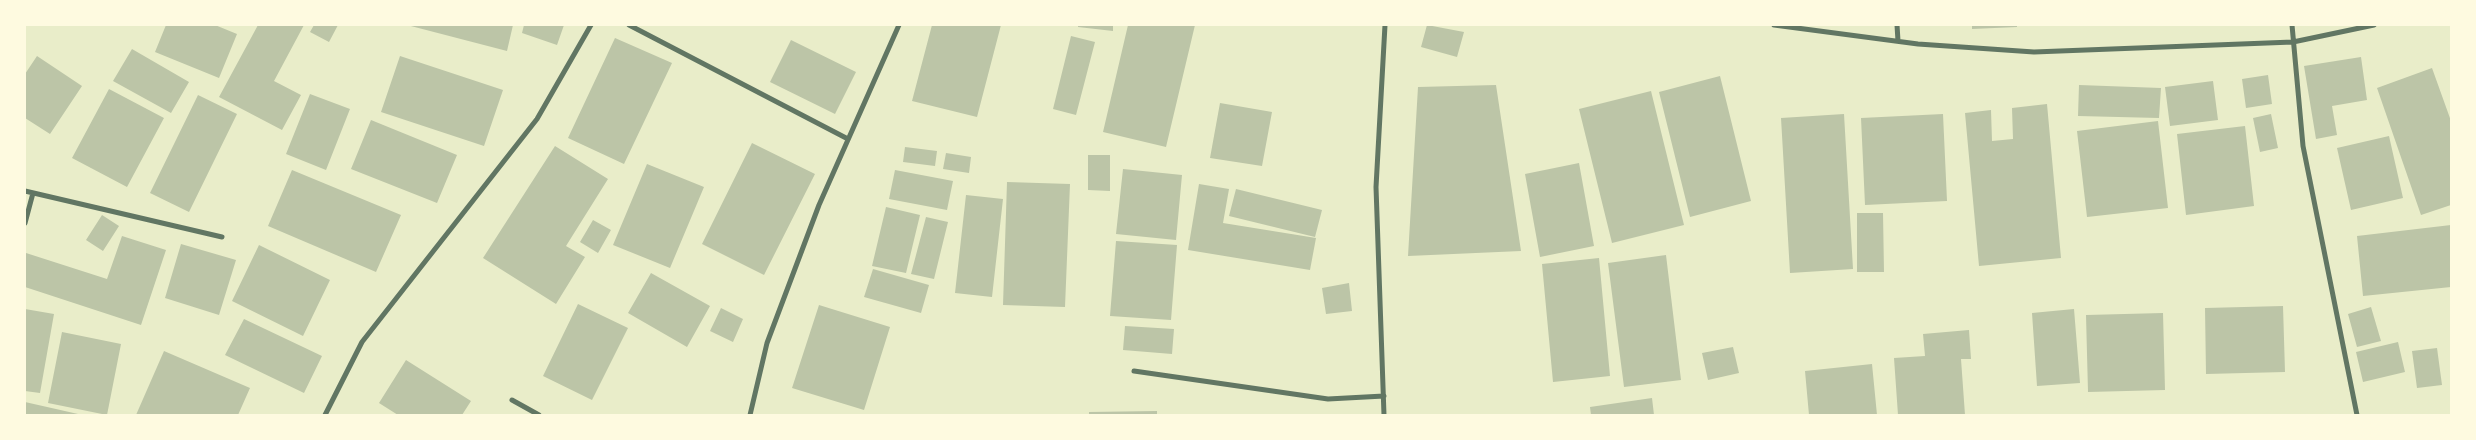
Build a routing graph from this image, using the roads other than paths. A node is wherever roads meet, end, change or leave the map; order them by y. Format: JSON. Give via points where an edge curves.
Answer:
{"nodes":[{"id":1,"x":591,"y":25,"type":"edge"},
{"id":2,"x":629,"y":25,"type":"edge"},
{"id":3,"x":899,"y":25,"type":"edge"},
{"id":4,"x":1385,"y":25,"type":"edge"},
{"id":5,"x":1774,"y":25,"type":"edge"},
{"id":6,"x":1898,"y":25,"type":"edge"},
{"id":7,"x":2292,"y":25,"type":"edge"},
{"id":8,"x":2374,"y":25,"type":"edge"},
{"id":9,"x":1898,"y":41,"type":"junction"},
{"id":10,"x":2293,"y":42,"type":"junction"},
{"id":11,"x":848,"y":139,"type":"junction"},
{"id":12,"x":25,"y":191,"type":"edge"},
{"id":13,"x":33,"y":193,"type":"junction"},
{"id":14,"x":25,"y":223,"type":"edge"},
{"id":15,"x":222,"y":237,"type":"dead end"},
{"id":16,"x":1134,"y":370,"type":"dead end"},
{"id":17,"x":1384,"y":396,"type":"junction"},
{"id":18,"x":512,"y":400,"type":"dead end"},
{"id":19,"x":325,"y":415,"type":"edge"},
{"id":20,"x":539,"y":415,"type":"edge"},
{"id":21,"x":750,"y":415,"type":"edge"},
{"id":22,"x":1384,"y":415,"type":"edge"},
{"id":23,"x":2357,"y":415,"type":"edge"}],
"edges":[{"from":1,"to":19,"type":"street","via":[[537,119],[362,342]]},
{"from":2,"to":11,"type":"street"},
{"from":3,"to":11,"type":"street"},
{"from":4,"to":17,"type":"street","via":[[1376,187]]},
{"from":5,"to":9,"type":"street"},
{"from":6,"to":9,"type":"street"},
{"from":7,"to":10,"type":"street"},
{"from":8,"to":10,"type":"street"},
{"from":9,"to":10,"type":"street","via":[[2034,52]]},
{"from":10,"to":23,"type":"street","via":[[2303,146]]},
{"from":11,"to":21,"type":"street","via":[[819,205],[767,343]]},
{"from":12,"to":13,"type":"street"},
{"from":13,"to":14,"type":"street"},
{"from":13,"to":15,"type":"street"},
{"from":16,"to":17,"type":"street","via":[[1328,399]]},
{"from":17,"to":22,"type":"street"},
{"from":18,"to":20,"type":"street"}]}
